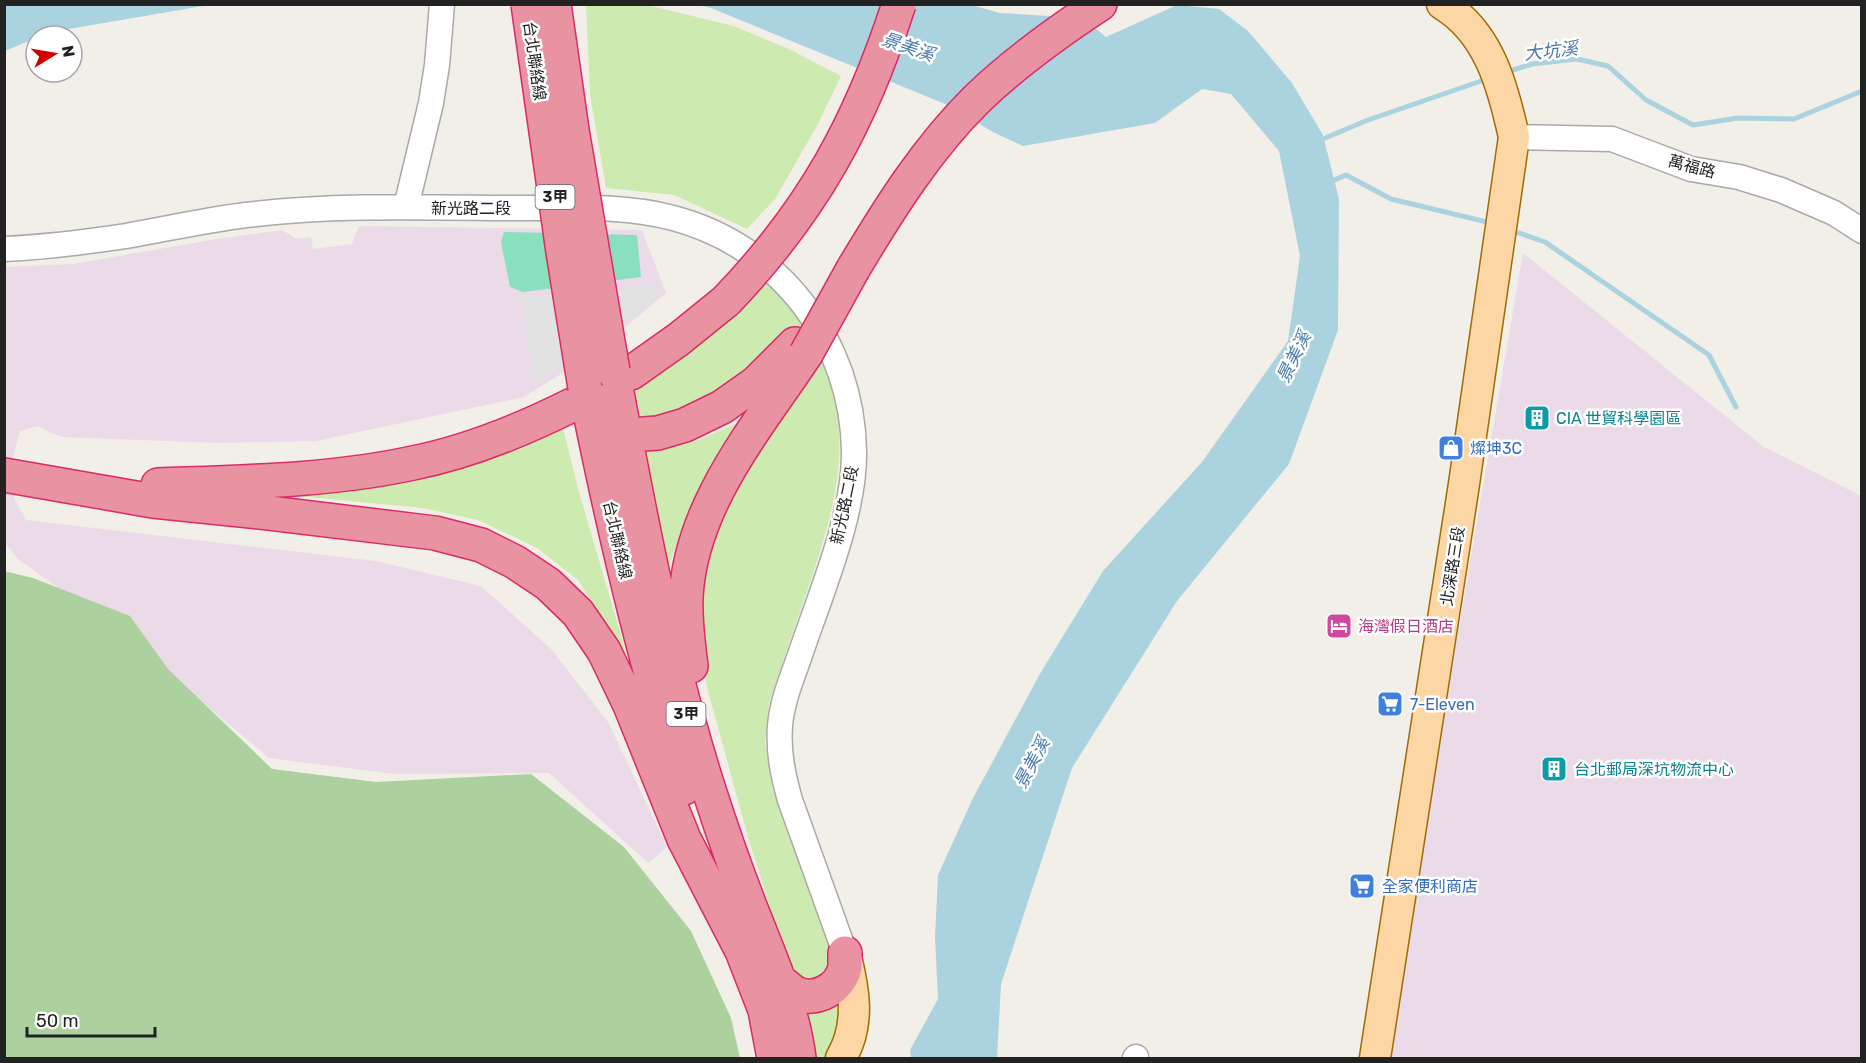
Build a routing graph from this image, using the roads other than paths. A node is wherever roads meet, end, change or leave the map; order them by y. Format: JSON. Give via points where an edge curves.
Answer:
{"nodes":[{"id":1,"x":442,"y":4,"type":"edge"},
{"id":2,"x":528,"y":4,"type":"edge"},
{"id":3,"x":554,"y":4,"type":"edge"},
{"id":4,"x":899,"y":4,"type":"edge"},
{"id":5,"x":1100,"y":4,"type":"edge"},
{"id":6,"x":1442,"y":4,"type":"edge"},
{"id":7,"x":1514,"y":137,"type":"junction"},
{"id":8,"x":406,"y":207,"type":"junction"},
{"id":9,"x":1862,"y":231,"type":"edge"},
{"id":10,"x":4,"y":249,"type":"edge"},
{"id":11,"x":801,"y":349,"type":"junction"},
{"id":12,"x":622,"y":372,"type":"junction"},
{"id":13,"x":578,"y":397,"type":"junction"},
{"id":14,"x":610,"y":437,"type":"junction"},
{"id":15,"x":4,"y":475,"type":"edge"},
{"id":16,"x":42,"y":480,"type":"junction"},
{"id":17,"x":735,"y":867,"type":"junction"},
{"id":18,"x":743,"y":953,"type":"junction"},
{"id":19,"x":845,"y":953,"type":"junction"},
{"id":20,"x":780,"y":981,"type":"junction"},
{"id":21,"x":774,"y":1059,"type":"edge"},
{"id":22,"x":799,"y":1059,"type":"edge"},
{"id":23,"x":841,"y":1059,"type":"edge"},
{"id":24,"x":1375,"y":1059,"type":"edge"}],
"edges":[{"from":1,"to":8,"type":"street","via":[[431,103]]},
{"from":2,"to":13,"type":"highway","name":"台北聯絡線","number":"3甲","bridge":true},
{"from":3,"to":12,"type":"highway","name":"台北聯絡線","number":"3甲","bridge":true,"via":[[572,130]]},
{"from":4,"to":12,"type":"highway","bridge":true,"via":[[884,51],[840,151],[783,236],[726,301],[679,339]]},
{"from":5,"to":11,"type":"highway","bridge":true,"via":[[1013,66],[942,138],[895,201]]},
{"from":6,"to":7,"type":"main road","via":[[1469,25],[1487,53],[1503,88]]},
{"from":7,"to":9,"type":"street","name":"萬福路","via":[[1612,139],[1691,169],[1739,177],[1781,190],[1834,213]]},
{"from":7,"to":24,"type":"main road","name":"北深路三段"},
{"from":8,"to":10,"type":"street","name":"新光路二段","via":[[247,214],[85,242]]},
{"from":8,"to":19,"type":"street","name":"新光路二段","via":[[610,209],[673,218],[711,231],[743,248],[771,269],[817,323],[836,357],[847,393],[854,456],[844,523],[784,702],[779,749],[790,800]]},
{"from":11,"to":14,"type":"highway","via":[[722,407],[685,425],[658,433]]},
{"from":11,"to":17,"type":"highway","via":[[713,500],[698,534],[686,597],[691,665]]},
{"from":12,"to":14,"type":"highway","name":"台北聯絡線","number":"3甲"},
{"from":13,"to":14,"type":"highway","name":"台北聯絡線","number":"3甲"},
{"from":13,"to":16,"type":"highway","via":[[539,422],[413,463],[288,479],[150,485]]},
{"from":14,"to":17,"type":"highway","name":"台北聯絡線","number":"3甲","via":[[652,574],[699,757]]},
{"from":14,"to":18,"type":"highway","name":"台北聯絡線","number":"3甲","via":[[624,569],[676,766]]},
{"from":15,"to":16,"type":"highway"},
{"from":16,"to":18,"type":"highway","via":[[153,501],[435,533],[481,545],[548,584],[578,613],[604,651],[684,838]]},
{"from":17,"to":20,"type":"highway","name":"台北聯絡線","number":"3甲"},
{"from":18,"to":21,"type":"highway","name":"台北聯絡線","number":"3甲","via":[[765,1010]]},
{"from":19,"to":20,"type":"highway","via":[[840,980],[819,995],[796,993]]},
{"from":19,"to":23,"type":"main road","name":"新光路二段","via":[[855,1006],[853,1030]]},
{"from":20,"to":22,"type":"highway","name":"台北聯絡線","number":"3甲","via":[[793,1021]]}]}
